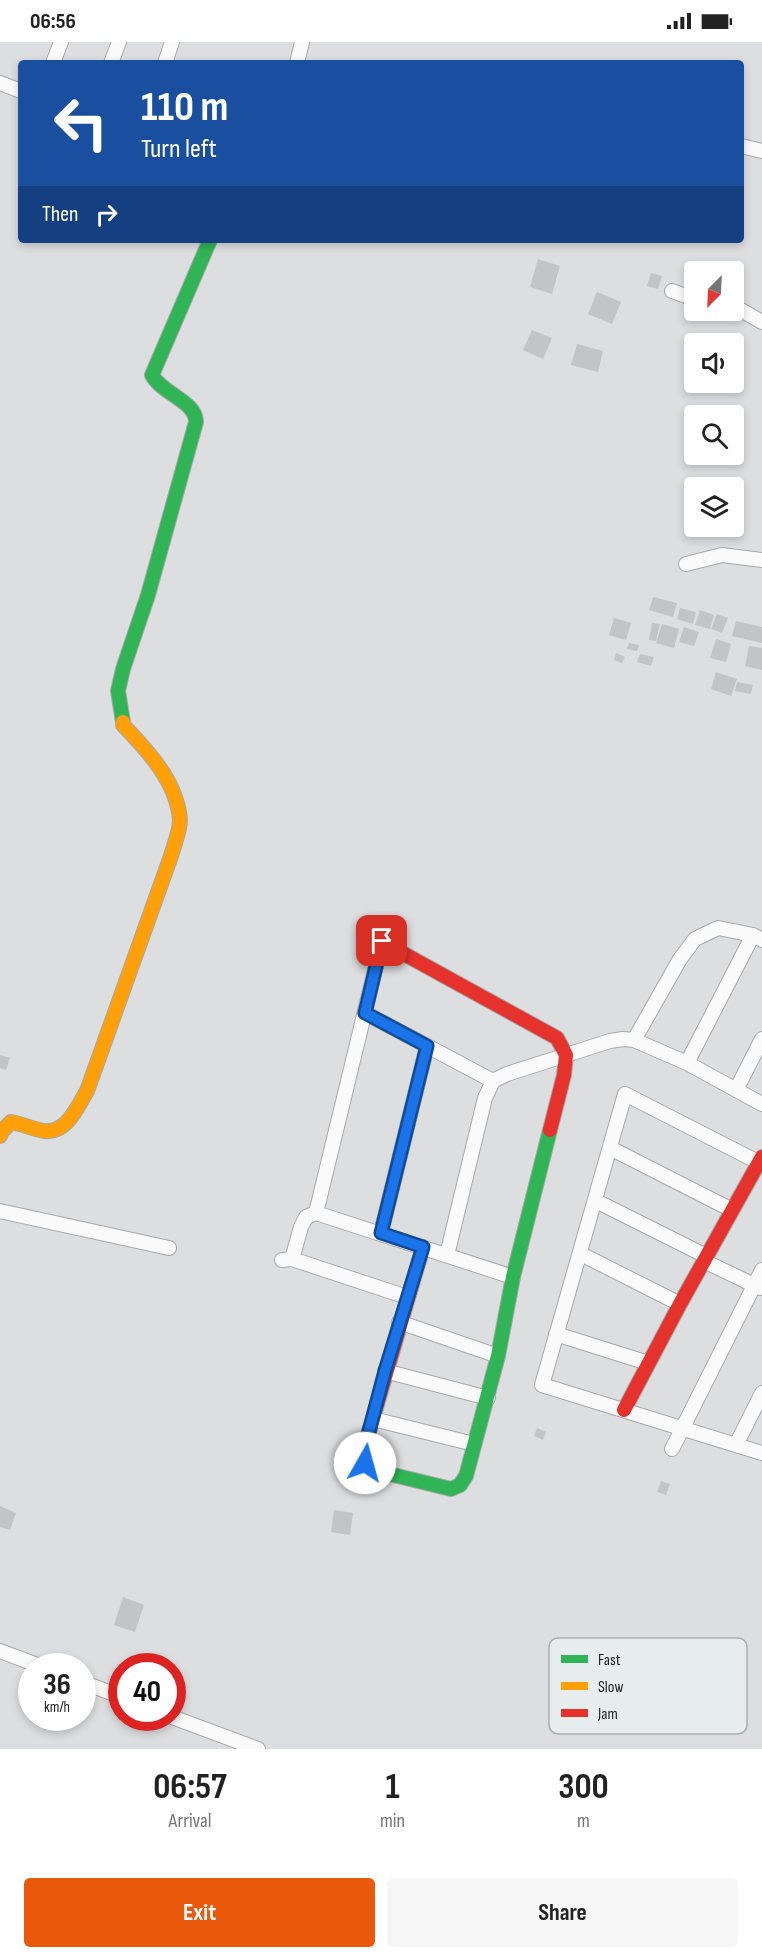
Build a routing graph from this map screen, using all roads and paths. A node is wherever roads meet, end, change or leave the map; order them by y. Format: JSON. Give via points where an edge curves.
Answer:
{"nodes":[{"id":1,"x":61,"y":42,"type":"edge"},
{"id":2,"x":119,"y":42,"type":"edge"},
{"id":3,"x":172,"y":42,"type":"edge"},
{"id":4,"x":302,"y":42,"type":"edge"},
{"id":5,"x":54,"y":60,"type":"edge"},
{"id":6,"x":112,"y":60,"type":"edge"},
{"id":7,"x":166,"y":60,"type":"edge"},
{"id":8,"x":298,"y":60,"type":"edge"},
{"id":9,"x":0,"y":84,"type":"edge"},
{"id":10,"x":18,"y":90,"type":"edge"},
{"id":11,"x":744,"y":147,"type":"edge"},
{"id":12,"x":762,"y":151,"type":"edge"},
{"id":13,"x":209,"y":243,"type":"edge"},
{"id":14,"x":672,"y":291,"type":"dead end"},
{"id":15,"x":684,"y":295,"type":"edge"},
{"id":16,"x":744,"y":312,"type":"edge"},
{"id":17,"x":762,"y":322,"type":"edge"},
{"id":18,"x":762,"y":560,"type":"edge"},
{"id":19,"x":686,"y":564,"type":"dead end"},
{"id":20,"x":366,"y":933,"type":"dead end"},
{"id":21,"x":758,"y":937,"type":"edge"},
{"id":22,"x":382,"y":941,"type":"junction"},
{"id":23,"x":365,"y":1013,"type":"junction"},
{"id":24,"x":762,"y":1039,"type":"edge"},
{"id":25,"x":634,"y":1040,"type":"junction"},
{"id":26,"x":427,"y":1046,"type":"junction"},
{"id":27,"x":566,"y":1055,"type":"junction"},
{"id":28,"x":687,"y":1063,"type":"junction"},
{"id":29,"x":493,"y":1081,"type":"junction"},
{"id":30,"x":736,"y":1090,"type":"junction"},
{"id":31,"x":762,"y":1104,"type":"edge"},
{"id":32,"x":0,"y":1136,"type":"edge"},
{"id":33,"x":610,"y":1148,"type":"junction"},
{"id":34,"x":760,"y":1159,"type":"edge"},
{"id":35,"x":596,"y":1201,"type":"junction"},
{"id":36,"x":732,"y":1210,"type":"junction"},
{"id":37,"x":0,"y":1211,"type":"edge"},
{"id":38,"x":316,"y":1213,"type":"junction"},
{"id":39,"x":381,"y":1233,"type":"junction"},
{"id":40,"x":423,"y":1247,"type":"junction"},
{"id":41,"x":169,"y":1248,"type":"dead end"},
{"id":42,"x":581,"y":1254,"type":"junction"},
{"id":43,"x":447,"y":1255,"type":"junction"},
{"id":44,"x":705,"y":1259,"type":"junction"},
{"id":45,"x":762,"y":1270,"type":"edge"},
{"id":46,"x":513,"y":1277,"type":"junction"},
{"id":47,"x":758,"y":1287,"type":"edge"},
{"id":48,"x":407,"y":1298,"type":"junction"},
{"id":49,"x":680,"y":1304,"type":"junction"},
{"id":50,"x":399,"y":1322,"type":"junction"},
{"id":51,"x":556,"y":1334,"type":"junction"},
{"id":52,"x":498,"y":1356,"type":"junction"},
{"id":53,"x":648,"y":1363,"type":"junction"},
{"id":54,"x":385,"y":1371,"type":"junction"},
{"id":55,"x":488,"y":1398,"type":"junction"},
{"id":56,"x":760,"y":1401,"type":"edge"},
{"id":57,"x":624,"y":1410,"type":"junction"},
{"id":58,"x":373,"y":1419,"type":"junction"},
{"id":59,"x":682,"y":1430,"type":"junction"},
{"id":60,"x":474,"y":1444,"type":"junction"},
{"id":61,"x":736,"y":1445,"type":"junction"},
{"id":62,"x":672,"y":1449,"type":"dead end"},
{"id":63,"x":762,"y":1453,"type":"edge"},
{"id":64,"x":0,"y":1651,"type":"edge"},
{"id":65,"x":18,"y":1658,"type":"edge"},
{"id":66,"x":186,"y":1722,"type":"edge"},
{"id":67,"x":258,"y":1749,"type":"edge"}],
"edges":[{"from":1,"to":5,"type":"street"},
{"from":2,"to":6,"type":"street"},
{"from":3,"to":7,"type":"street"},
{"from":4,"to":8,"type":"street"},
{"from":9,"to":10,"type":"street"},
{"from":11,"to":12,"type":"street"},
{"from":13,"to":32,"type":"street","via":[[152,375],[155,384],[192,409],[195,431],[118,691],[123,725],[151,754],[173,792],[180,821],[87,1091],[68,1121],[58,1129],[48,1131],[11,1122]]},
{"from":14,"to":15,"type":"street"},
{"from":16,"to":17,"type":"street"},
{"from":18,"to":19,"type":"street","via":[[722,555]]},
{"from":20,"to":22,"type":"street"},
{"from":21,"to":25,"type":"street","via":[[717,928],[695,939]]},
{"from":21,"to":28,"type":"street"},
{"from":22,"to":23,"type":"street"},
{"from":22,"to":27,"type":"street","via":[[557,1038]]},
{"from":23,"to":26,"type":"street"},
{"from":23,"to":38,"type":"street"},
{"from":24,"to":30,"type":"street"},
{"from":25,"to":27,"type":"street","via":[[610,1041]]},
{"from":25,"to":28,"type":"street"},
{"from":26,"to":29,"type":"street"},
{"from":26,"to":39,"type":"street"},
{"from":27,"to":29,"type":"street"},
{"from":27,"to":46,"type":"street"},
{"from":28,"to":30,"type":"street"},
{"from":29,"to":43,"type":"street","via":[[484,1098]]},
{"from":30,"to":31,"type":"street"},
{"from":33,"to":34,"type":"street","via":[[625,1094]]},
{"from":33,"to":35,"type":"street"},
{"from":33,"to":36,"type":"street"},
{"from":34,"to":36,"type":"street"},
{"from":35,"to":42,"type":"street"},
{"from":35,"to":44,"type":"street"},
{"from":36,"to":44,"type":"street"},
{"from":37,"to":41,"type":"street"},
{"from":38,"to":39,"type":"street"},
{"from":38,"to":48,"type":"street","via":[[306,1217],[287,1259]]},
{"from":39,"to":40,"type":"street"},
{"from":40,"to":43,"type":"street"},
{"from":40,"to":48,"type":"street"},
{"from":42,"to":49,"type":"street"},
{"from":42,"to":51,"type":"street"},
{"from":43,"to":46,"type":"street"},
{"from":44,"to":47,"type":"street"},
{"from":44,"to":49,"type":"street"},
{"from":45,"to":47,"type":"street"},
{"from":46,"to":52,"type":"street"},
{"from":47,"to":59,"type":"street"},
{"from":48,"to":50,"type":"street"},
{"from":49,"to":53,"type":"street"},
{"from":50,"to":52,"type":"street"},
{"from":50,"to":54,"type":"street"},
{"from":51,"to":53,"type":"street"},
{"from":51,"to":57,"type":"street","via":[[542,1385]]},
{"from":52,"to":55,"type":"street"},
{"from":53,"to":57,"type":"street"},
{"from":54,"to":55,"type":"street"},
{"from":54,"to":58,"type":"street"},
{"from":55,"to":60,"type":"street"},
{"from":56,"to":61,"type":"street"},
{"from":57,"to":59,"type":"street"},
{"from":58,"to":60,"type":"street"},
{"from":58,"to":60,"type":"street","via":[[363,1454],[365,1463],[373,1470],[398,1477],[451,1489],[466,1476]]},
{"from":59,"to":61,"type":"street"},
{"from":59,"to":62,"type":"street"},
{"from":61,"to":63,"type":"street"},
{"from":64,"to":65,"type":"street"},
{"from":66,"to":67,"type":"street"}]}
